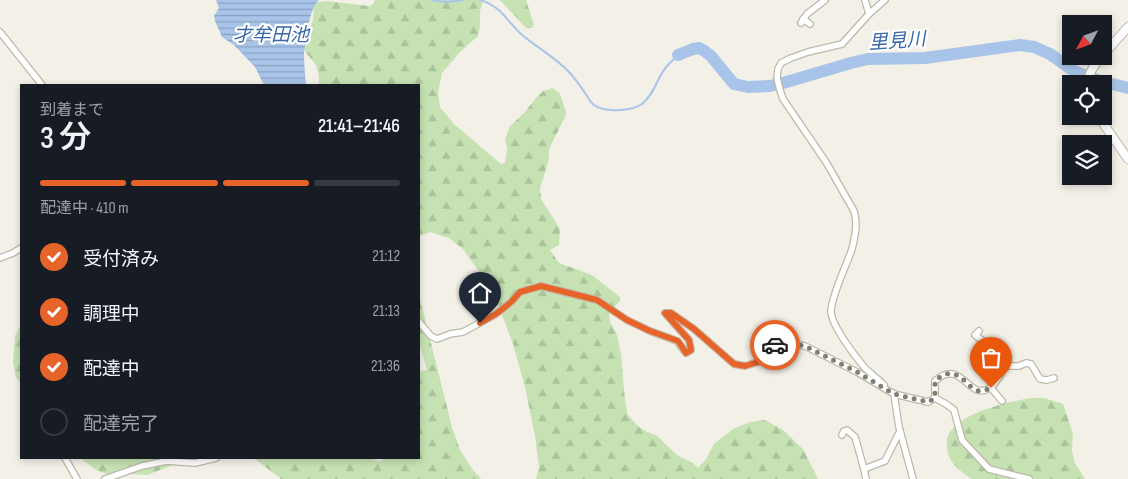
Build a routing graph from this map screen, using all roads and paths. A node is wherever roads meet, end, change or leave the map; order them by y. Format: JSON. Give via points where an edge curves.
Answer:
{"nodes":[{"id":1,"x":825,"y":0,"type":"edge"},
{"id":2,"x":865,"y":0,"type":"edge"},
{"id":3,"x":885,"y":0,"type":"edge"},
{"id":4,"x":870,"y":14,"type":"junction"},
{"id":5,"x":810,"y":24,"type":"dead end"},
{"id":6,"x":1128,"y":27,"type":"edge"},
{"id":7,"x":0,"y":32,"type":"edge"},
{"id":8,"x":1112,"y":45,"type":"edge"},
{"id":9,"x":41,"y":84,"type":"edge"},
{"id":10,"x":1104,"y":125,"type":"edge"},
{"id":11,"x":1128,"y":159,"type":"edge"},
{"id":12,"x":20,"y":249,"type":"edge"},
{"id":13,"x":0,"y":258,"type":"edge"},
{"id":14,"x":420,"y":323,"type":"edge"},
{"id":15,"x":979,"y":331,"type":"dead end"},
{"id":16,"x":1005,"y":366,"type":"junction"},
{"id":17,"x":1054,"y":378,"type":"dead end"},
{"id":18,"x":991,"y":388,"type":"junction"},
{"id":19,"x":894,"y":394,"type":"junction"},
{"id":20,"x":935,"y":398,"type":"junction"},
{"id":21,"x":1002,"y":401,"type":"dead end"},
{"id":22,"x":900,"y":431,"type":"junction"},
{"id":23,"x":842,"y":435,"type":"dead end"},
{"id":24,"x":66,"y":459,"type":"edge"},
{"id":25,"x":212,"y":459,"type":"edge"},
{"id":26,"x":864,"y":469,"type":"junction"},
{"id":27,"x":77,"y":479,"type":"edge"},
{"id":28,"x":106,"y":479,"type":"edge"},
{"id":29,"x":866,"y":479,"type":"edge"},
{"id":30,"x":913,"y":479,"type":"edge"},
{"id":31,"x":1029,"y":479,"type":"edge"}],
"edges":[{"from":1,"to":5,"type":"street","via":[[802,21]]},
{"from":2,"to":4,"type":"street"},
{"from":3,"to":4,"type":"street"},
{"from":4,"to":19,"type":"street","via":[[842,44],[781,63],[777,78],[784,99],[826,162],[857,219],[856,236],[834,296],[831,312],[835,324],[865,367]]},
{"from":6,"to":8,"type":"street"},
{"from":7,"to":9,"type":"street"},
{"from":10,"to":11,"type":"street"},
{"from":12,"to":13,"type":"street"},
{"from":14,"to":19,"type":"street","via":[[437,339],[463,332],[496,314],[520,292],[541,286],[597,300],[627,320],[678,341],[686,353],[691,350],[689,340],[665,313],[671,313],[694,329],[734,364],[745,366],[758,362],[770,347],[780,342],[805,346]]},
{"from":15,"to":16,"type":"street","via":[[975,335],[999,353]]},
{"from":16,"to":17,"type":"street","via":[[1031,364],[1040,379]]},
{"from":16,"to":18,"type":"street"},
{"from":18,"to":20,"type":"street","via":[[974,390],[958,375],[949,374],[935,381]]},
{"from":18,"to":21,"type":"street"},
{"from":19,"to":20,"type":"street","via":[[928,402]]},
{"from":19,"to":22,"type":"street"},
{"from":20,"to":31,"type":"street","via":[[954,410],[962,440],[989,469]]},
{"from":22,"to":26,"type":"street","via":[[885,461]]},
{"from":22,"to":30,"type":"street"},
{"from":23,"to":26,"type":"street","via":[[847,430],[855,437]]},
{"from":24,"to":27,"type":"street"},
{"from":25,"to":28,"type":"street","via":[[195,463],[166,460]]},
{"from":26,"to":29,"type":"street"}]}
